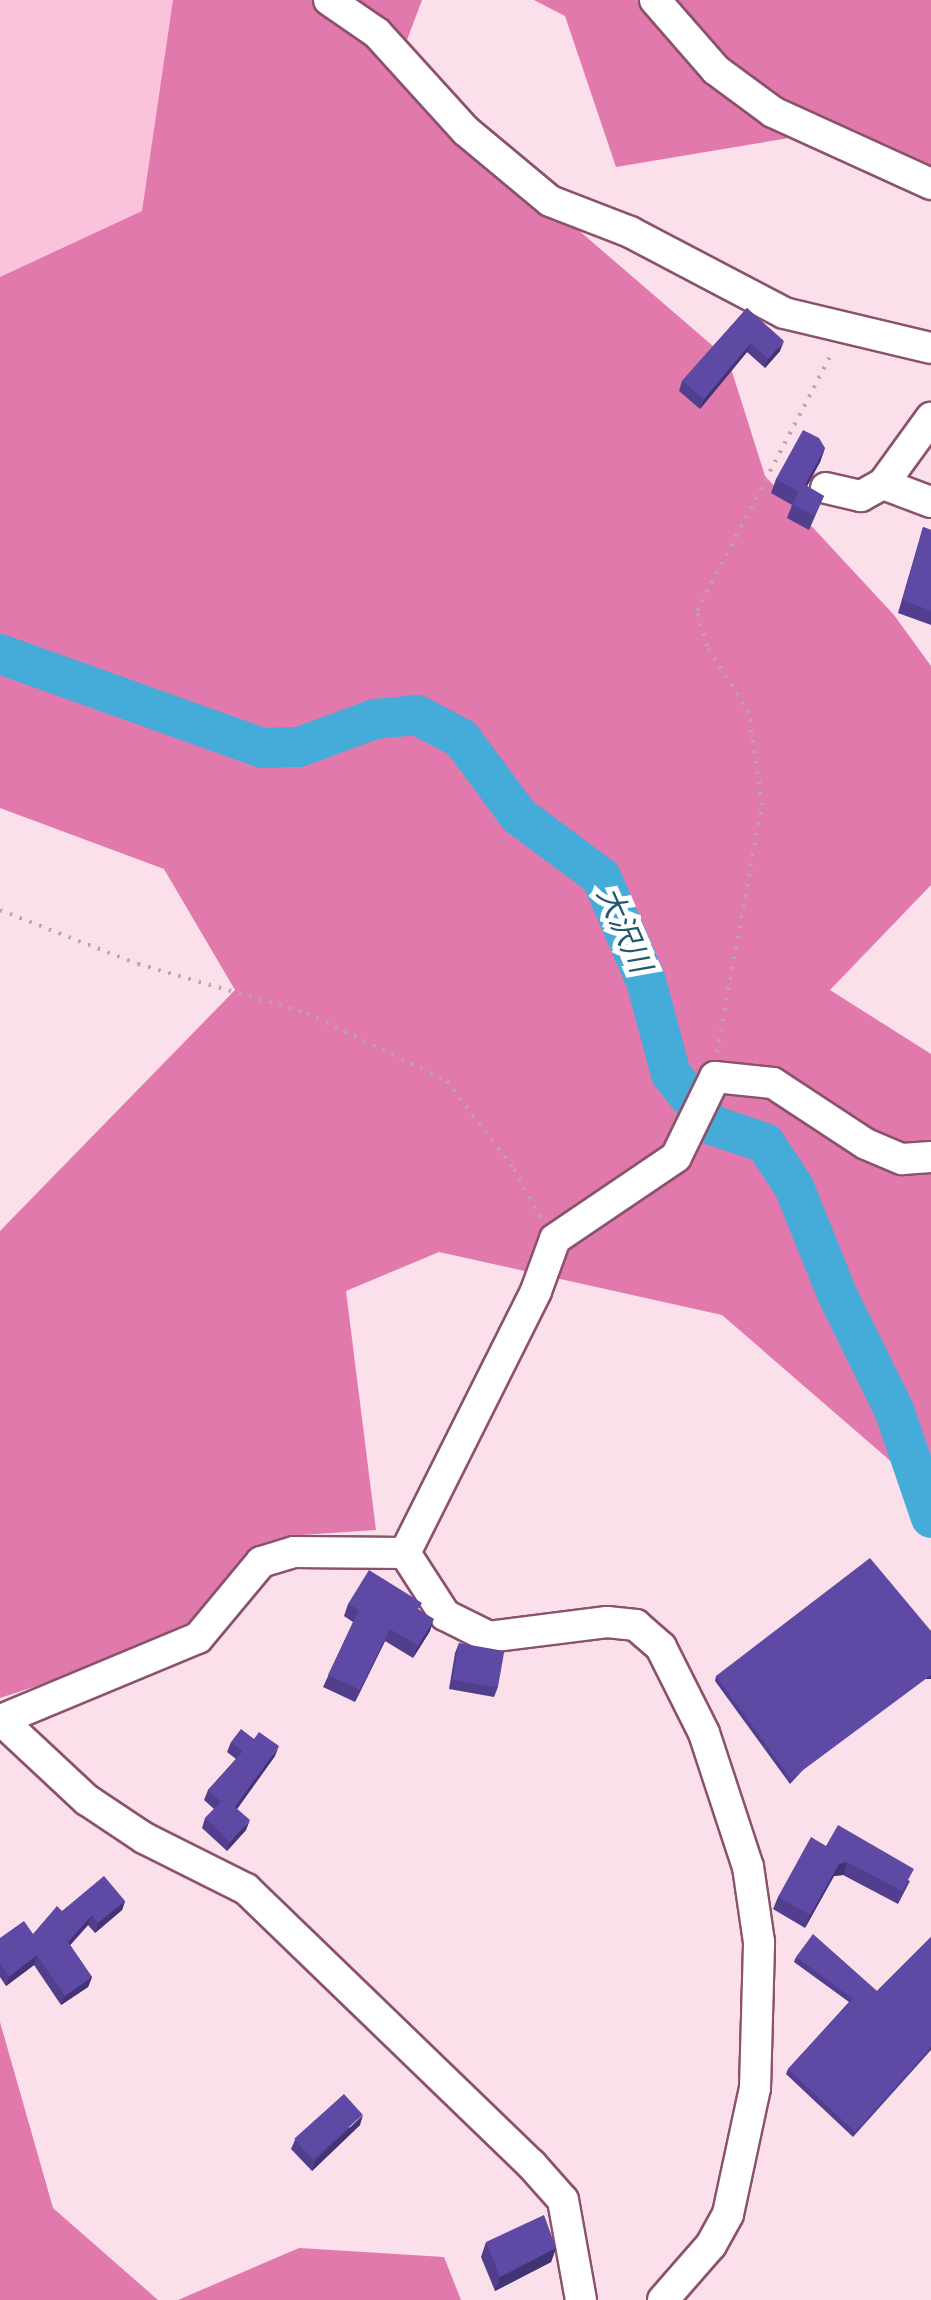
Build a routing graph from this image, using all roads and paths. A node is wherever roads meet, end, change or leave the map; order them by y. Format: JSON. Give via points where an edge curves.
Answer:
{"nodes":[{"id":1,"x":329,"y":0,"type":"edge"},
{"id":2,"x":654,"y":0,"type":"edge"},
{"id":3,"x":931,"y":184,"type":"edge"},
{"id":4,"x":843,"y":331,"type":"junction"},
{"id":5,"x":931,"y":348,"type":"edge"},
{"id":6,"x":931,"y":418,"type":"edge"},
{"id":7,"x":883,"y":484,"type":"junction"},
{"id":8,"x":826,"y":488,"type":"dead end"},
{"id":9,"x":931,"y":502,"type":"edge"},
{"id":10,"x":0,"y":910,"type":"edge"},
{"id":11,"x":715,"y":1077,"type":"junction"},
{"id":12,"x":931,"y":1157,"type":"edge"},
{"id":13,"x":555,"y":1239,"type":"junction"},
{"id":14,"x":404,"y":1553,"type":"junction"},
{"id":15,"x":1,"y":1719,"type":"edge"},
{"id":16,"x":581,"y":2300,"type":"edge"},
{"id":17,"x":663,"y":2300,"type":"edge"}],
"edges":[{"from":1,"to":4,"type":"street","via":[[377,33],[466,131],[550,202],[630,232],[784,313]]},
{"from":2,"to":3,"type":"street","via":[[716,70],[773,112]]},
{"from":4,"to":5,"type":"street"},
{"from":4,"to":11,"type":"path","via":[[696,611],[706,646],[749,713],[762,805]]},
{"from":6,"to":7,"type":"street"},
{"from":7,"to":8,"type":"street","via":[[860,496]]},
{"from":7,"to":9,"type":"street"},
{"from":10,"to":13,"type":"path","via":[[138,964],[307,1013],[448,1081],[514,1169]]},
{"from":11,"to":12,"type":"street","via":[[774,1083],[866,1144],[902,1159]]},
{"from":11,"to":13,"type":"street","via":[[676,1157]]},
{"from":13,"to":14,"type":"street","via":[[536,1291]]},
{"from":14,"to":15,"type":"street","via":[[294,1552],[261,1562],[198,1638]]},
{"from":14,"to":17,"type":"street","via":[[445,1616],[489,1637],[606,1622],[636,1625],[660,1647],[704,1733],[751,1886],[759,1942],[755,2088],[728,2214],[712,2245]]},
{"from":15,"to":16,"type":"street","via":[[86,1800],[144,1838],[246,1889],[530,2164],[562,2200]]}]}
